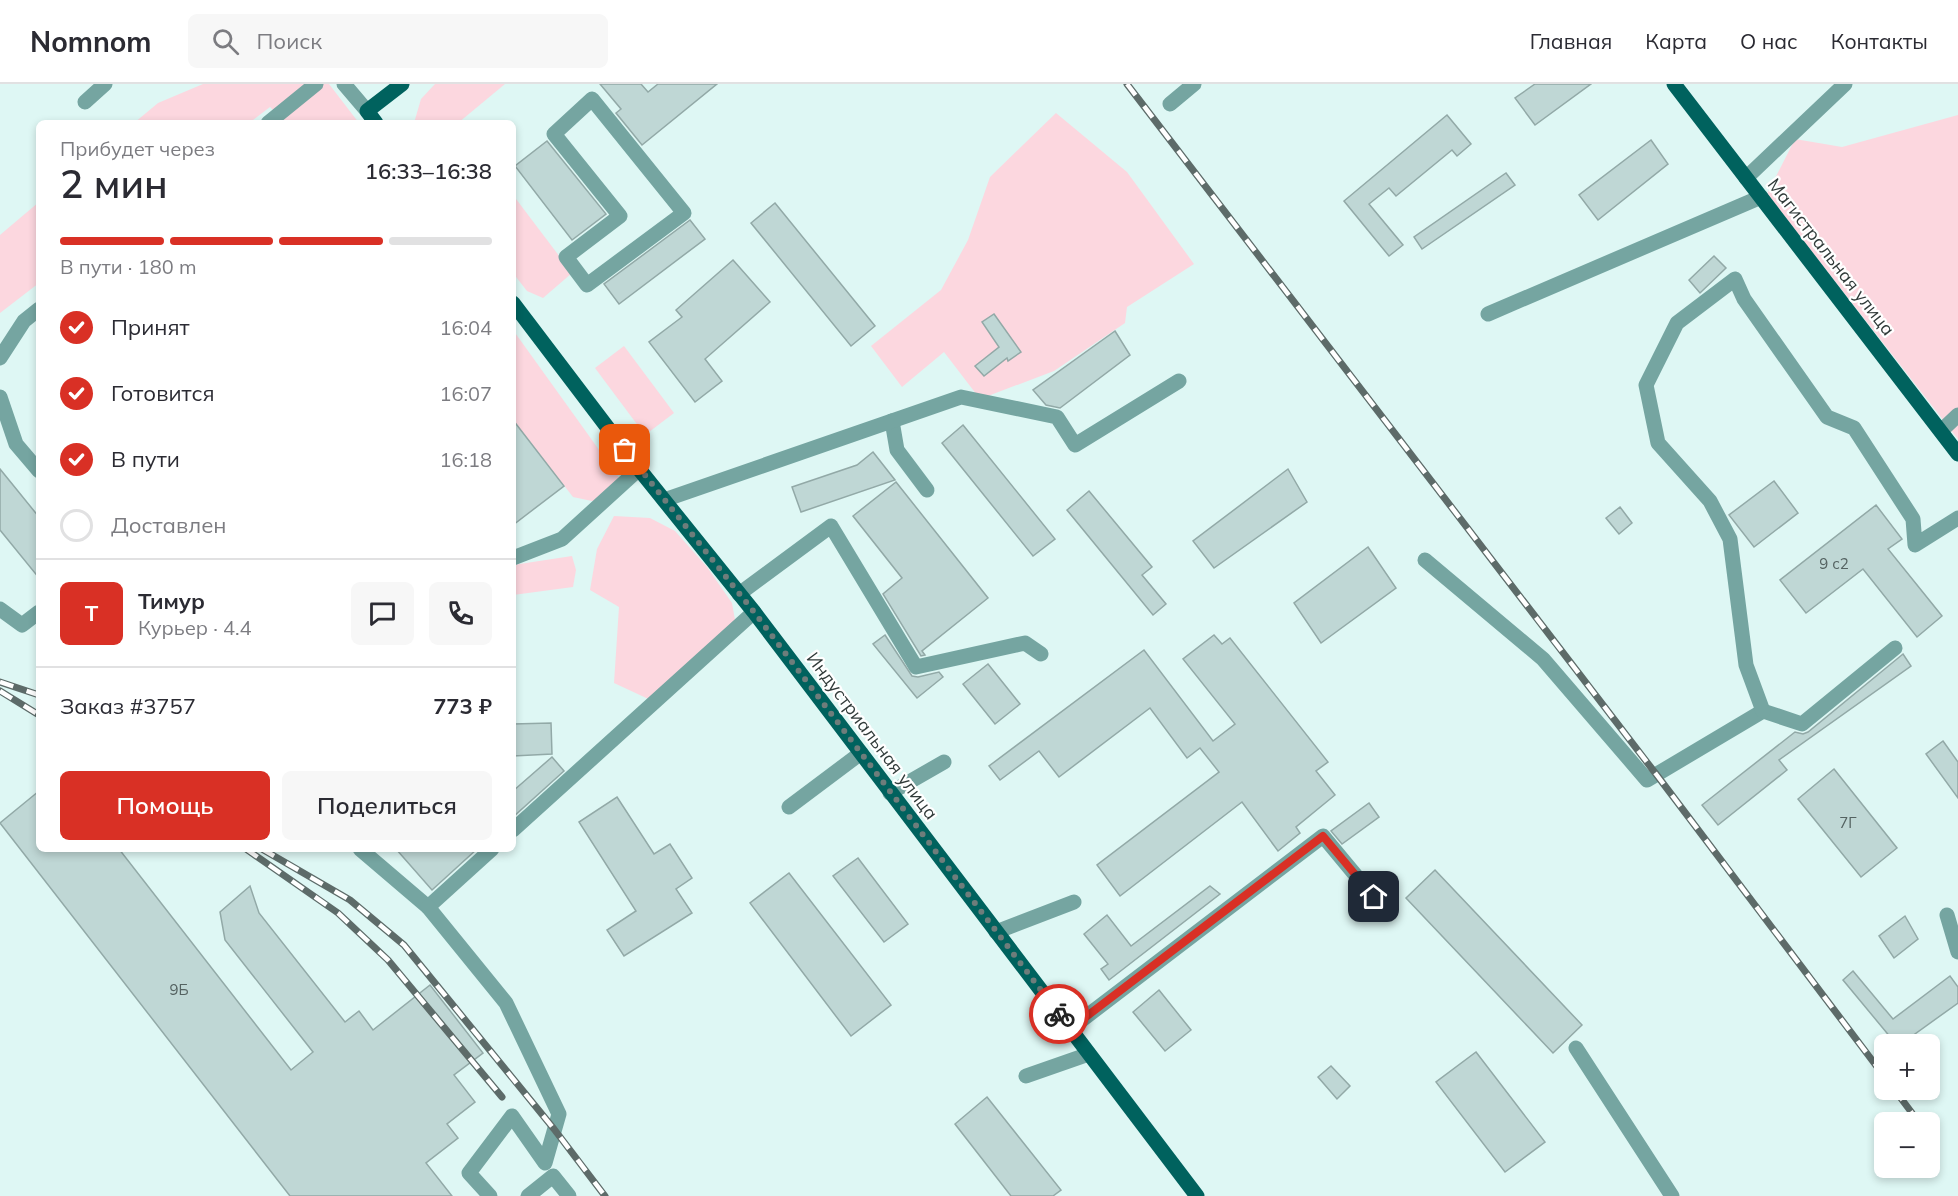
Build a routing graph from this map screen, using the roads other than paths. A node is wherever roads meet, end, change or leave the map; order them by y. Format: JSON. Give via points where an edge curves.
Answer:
{"nodes":[{"id":1,"x":105,"y":84,"type":"edge"},
{"id":2,"x":316,"y":84,"type":"edge"},
{"id":3,"x":344,"y":84,"type":"edge"},
{"id":4,"x":402,"y":84,"type":"edge"},
{"id":5,"x":1194,"y":84,"type":"edge"},
{"id":6,"x":1674,"y":84,"type":"edge"},
{"id":7,"x":1845,"y":84,"type":"edge"},
{"id":8,"x":85,"y":102,"type":"dead end"},
{"id":9,"x":1170,"y":104,"type":"dead end"},
{"id":10,"x":371,"y":117,"type":"edge"},
{"id":11,"x":272,"y":120,"type":"edge"},
{"id":12,"x":554,"y":134,"type":"joint"},
{"id":13,"x":1746,"y":178,"type":"junction"},
{"id":14,"x":1761,"y":197,"type":"junction"},
{"id":15,"x":516,"y":307,"type":"edge"},
{"id":16,"x":36,"y":311,"type":"edge"},
{"id":17,"x":1488,"y":314,"type":"dead end"},
{"id":18,"x":0,"y":358,"type":"edge"},
{"id":19,"x":1179,"y":381,"type":"dead end"},
{"id":20,"x":0,"y":397,"type":"edge"},
{"id":21,"x":1958,"y":415,"type":"edge"},
{"id":22,"x":892,"y":421,"type":"junction"},
{"id":23,"x":1941,"y":431,"type":"junction"},
{"id":24,"x":1958,"y":454,"type":"edge"},
{"id":25,"x":36,"y":467,"type":"edge"},
{"id":26,"x":639,"y":469,"type":"junction"},
{"id":27,"x":927,"y":490,"type":"dead end"},
{"id":28,"x":664,"y":500,"type":"junction"},
{"id":29,"x":1958,"y":518,"type":"edge"},
{"id":30,"x":516,"y":557,"type":"edge"},
{"id":31,"x":1425,"y":560,"type":"dead end"},
{"id":32,"x":739,"y":594,"type":"junction"},
{"id":33,"x":0,"y":609,"type":"edge"},
{"id":34,"x":754,"y":612,"type":"junction"},
{"id":35,"x":36,"y":614,"type":"edge"},
{"id":36,"x":1895,"y":648,"type":"dead end"},
{"id":37,"x":1041,"y":654,"type":"dead end"},
{"id":38,"x":1763,"y":711,"type":"junction"},
{"id":39,"x":861,"y":753,"type":"junction"},
{"id":40,"x":944,"y":762,"type":"dead end"},
{"id":41,"x":890,"y":793,"type":"junction"},
{"id":42,"x":789,"y":807,"type":"dead end"},
{"id":43,"x":516,"y":827,"type":"edge"},
{"id":44,"x":364,"y":852,"type":"edge"},
{"id":45,"x":489,"y":852,"type":"edge"},
{"id":46,"x":1074,"y":902,"type":"dead end"},
{"id":47,"x":428,"y":907,"type":"junction"},
{"id":48,"x":1387,"y":913,"type":"dead end"},
{"id":49,"x":1947,"y":915,"type":"dead end"},
{"id":50,"x":996,"y":932,"type":"junction"},
{"id":51,"x":1957,"y":945,"type":"edge"},
{"id":52,"x":1070,"y":1029,"type":"junction"},
{"id":53,"x":1576,"y":1048,"type":"dead end"},
{"id":54,"x":1089,"y":1054,"type":"junction"},
{"id":55,"x":1026,"y":1076,"type":"dead end"},
{"id":56,"x":490,"y":1196,"type":"edge"},
{"id":57,"x":528,"y":1196,"type":"edge"},
{"id":58,"x":569,"y":1196,"type":"edge"},
{"id":59,"x":1197,"y":1196,"type":"edge"},
{"id":60,"x":1672,"y":1196,"type":"edge"}],
"edges":[{"from":1,"to":8,"type":"street"},
{"from":2,"to":11,"type":"street"},
{"from":3,"to":10,"type":"street"},
{"from":4,"to":10,"type":"main road"},
{"from":5,"to":9,"type":"street"},
{"from":6,"to":13,"type":"main road","name":"Магистральная улица"},
{"from":7,"to":13,"type":"street"},
{"from":12,"to":12,"type":"street","via":[[592,99],[684,213],[587,285],[566,257],[620,216]]},
{"from":13,"to":14,"type":"main road","name":"Магистральная улица"},
{"from":14,"to":17,"type":"street"},
{"from":14,"to":23,"type":"main road","name":"Магистральная улица"},
{"from":15,"to":26,"type":"main road","name":"Индустриальная улица"},
{"from":16,"to":18,"type":"street","via":[[24,321]]},
{"from":19,"to":22,"type":"street","via":[[1075,445],[1057,417],[961,397]]},
{"from":20,"to":25,"type":"street","via":[[16,444]]},
{"from":21,"to":23,"type":"street"},
{"from":22,"to":27,"type":"street","via":[[897,450]]},
{"from":22,"to":28,"type":"street"},
{"from":23,"to":24,"type":"main road","name":"Магистральная улица"},
{"from":26,"to":28,"type":"main road","name":"Индустриальная улица"},
{"from":26,"to":30,"type":"street","via":[[562,539]]},
{"from":28,"to":32,"type":"main road","name":"Индустриальная улица"},
{"from":29,"to":38,"type":"street","via":[[1915,545],[1913,519],[1854,428],[1827,417],[1744,299],[1735,279],[1677,323],[1646,385],[1658,443],[1710,501],[1730,540],[1746,665]]},
{"from":31,"to":38,"type":"street","via":[[1543,658],[1647,780]]},
{"from":32,"to":34,"type":"main road","name":"Индустриальная улица"},
{"from":32,"to":37,"type":"street","via":[[831,526],[916,667],[1025,643]]},
{"from":33,"to":35,"type":"street","via":[[22,625]]},
{"from":34,"to":39,"type":"main road","name":"Индустриальная улица"},
{"from":34,"to":43,"type":"street"},
{"from":36,"to":38,"type":"street","via":[[1802,724]]},
{"from":39,"to":41,"type":"main road","name":"Индустриальная улица"},
{"from":39,"to":42,"type":"street"},
{"from":40,"to":41,"type":"street"},
{"from":41,"to":50,"type":"main road","name":"Индустриальная улица"},
{"from":44,"to":47,"type":"street"},
{"from":45,"to":47,"type":"street"},
{"from":46,"to":50,"type":"street"},
{"from":47,"to":56,"type":"street","via":[[506,1003],[559,1114],[545,1163],[512,1116],[469,1173]]},
{"from":48,"to":52,"type":"street","via":[[1323,836]]},
{"from":49,"to":51,"type":"street"},
{"from":50,"to":52,"type":"main road","name":"Индустриальная улица"},
{"from":52,"to":54,"type":"main road","name":"Индустриальная улица"},
{"from":53,"to":60,"type":"street"},
{"from":54,"to":55,"type":"street"},
{"from":54,"to":59,"type":"main road","name":"Индустриальная улица"},
{"from":57,"to":58,"type":"street","via":[[553,1176]]}]}
